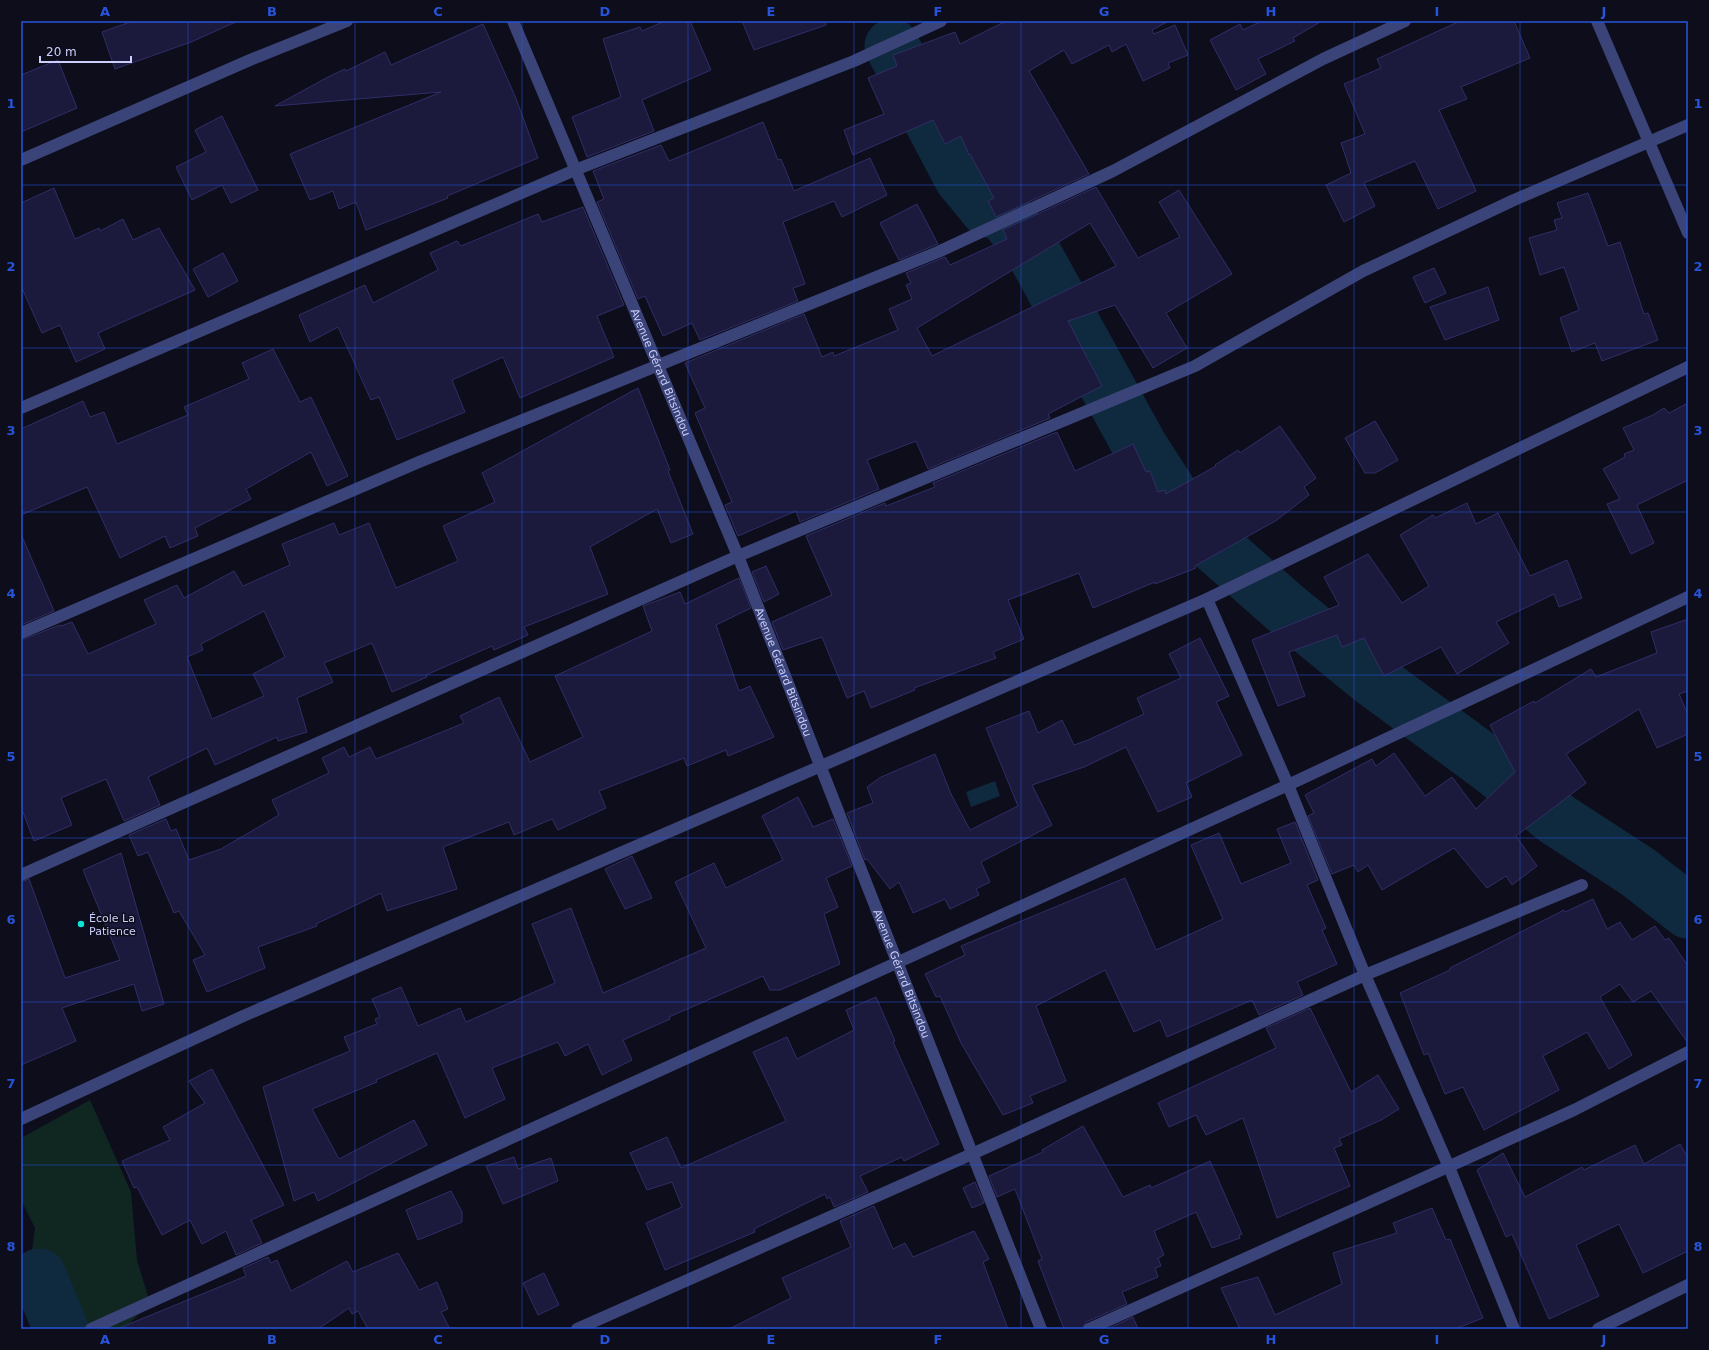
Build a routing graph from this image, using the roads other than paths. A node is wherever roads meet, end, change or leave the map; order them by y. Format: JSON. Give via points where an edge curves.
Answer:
{"nodes":[{"id":1,"x":347,"y":21,"type":"edge"},
{"id":2,"x":513,"y":21,"type":"edge"},
{"id":3,"x":941,"y":21,"type":"edge"},
{"id":4,"x":1405,"y":21,"type":"edge"},
{"id":5,"x":1596,"y":21,"type":"edge"},
{"id":6,"x":1688,"y":125,"type":"edge"},
{"id":7,"x":1647,"y":142,"type":"junction"},
{"id":8,"x":21,"y":160,"type":"edge"},
{"id":9,"x":575,"y":170,"type":"junction"},
{"id":10,"x":1688,"y":233,"type":"edge"},
{"id":11,"x":658,"y":365,"type":"junction"},
{"id":12,"x":1688,"y":367,"type":"edge"},
{"id":13,"x":21,"y":408,"type":"edge"},
{"id":14,"x":738,"y":556,"type":"junction"},
{"id":15,"x":1688,"y":597,"type":"edge"},
{"id":16,"x":1206,"y":599,"type":"junction"},
{"id":17,"x":21,"y":633,"type":"edge"},
{"id":18,"x":820,"y":766,"type":"junction"},
{"id":19,"x":1288,"y":785,"type":"junction"},
{"id":20,"x":21,"y":875,"type":"edge"},
{"id":21,"x":1582,"y":885,"type":"dead end"},
{"id":22,"x":898,"y":964,"type":"junction"},
{"id":23,"x":1365,"y":975,"type":"junction"},
{"id":24,"x":1688,"y":1052,"type":"edge"},
{"id":25,"x":21,"y":1119,"type":"edge"},
{"id":26,"x":972,"y":1154,"type":"junction"},
{"id":27,"x":1449,"y":1167,"type":"junction"},
{"id":28,"x":1688,"y":1285,"type":"edge"},
{"id":29,"x":91,"y":1329,"type":"edge"},
{"id":30,"x":577,"y":1329,"type":"edge"},
{"id":31,"x":1041,"y":1329,"type":"edge"},
{"id":32,"x":1089,"y":1329,"type":"edge"},
{"id":33,"x":1514,"y":1329,"type":"edge"},
{"id":34,"x":1598,"y":1329,"type":"edge"}],
"edges":[{"from":1,"to":8,"type":"street","via":[[250,60]]},
{"from":2,"to":9,"type":"street","name":"Avenue Gérard Bitsindou"},
{"from":3,"to":9,"type":"street","via":[[854,61]]},
{"from":4,"to":11,"type":"street","via":[[1323,59],[1113,171],[938,252]]},
{"from":5,"to":7,"type":"street"},
{"from":6,"to":7,"type":"street"},
{"from":7,"to":10,"type":"street"},
{"from":7,"to":14,"type":"street","via":[[1363,270],[1195,366]]},
{"from":9,"to":11,"type":"street","name":"Avenue Gérard Bitsindou"},
{"from":9,"to":13,"type":"street"},
{"from":11,"to":14,"type":"street","name":"Avenue Gérard Bitsindou"},
{"from":11,"to":17,"type":"street","via":[[419,462]]},
{"from":12,"to":16,"type":"street"},
{"from":14,"to":18,"type":"street","name":"Avenue Gérard Bitsindou"},
{"from":14,"to":20,"type":"street"},
{"from":15,"to":19,"type":"street"},
{"from":16,"to":18,"type":"street"},
{"from":16,"to":19,"type":"street"},
{"from":18,"to":22,"type":"street","name":"Avenue Gérard Bitsindou"},
{"from":18,"to":25,"type":"street","via":[[241,1017]]},
{"from":19,"to":22,"type":"street"},
{"from":19,"to":23,"type":"street"},
{"from":21,"to":23,"type":"street"},
{"from":22,"to":26,"type":"street","name":"Avenue Gérard Bitsindou"},
{"from":22,"to":29,"type":"street"},
{"from":23,"to":26,"type":"street"},
{"from":23,"to":27,"type":"street"},
{"from":24,"to":27,"type":"street","via":[[1574,1110]]},
{"from":26,"to":30,"type":"street"},
{"from":26,"to":31,"type":"street","name":"Avenue Gérard Bitsindou"},
{"from":27,"to":32,"type":"street"},
{"from":27,"to":33,"type":"street"},
{"from":28,"to":34,"type":"street"}]}
